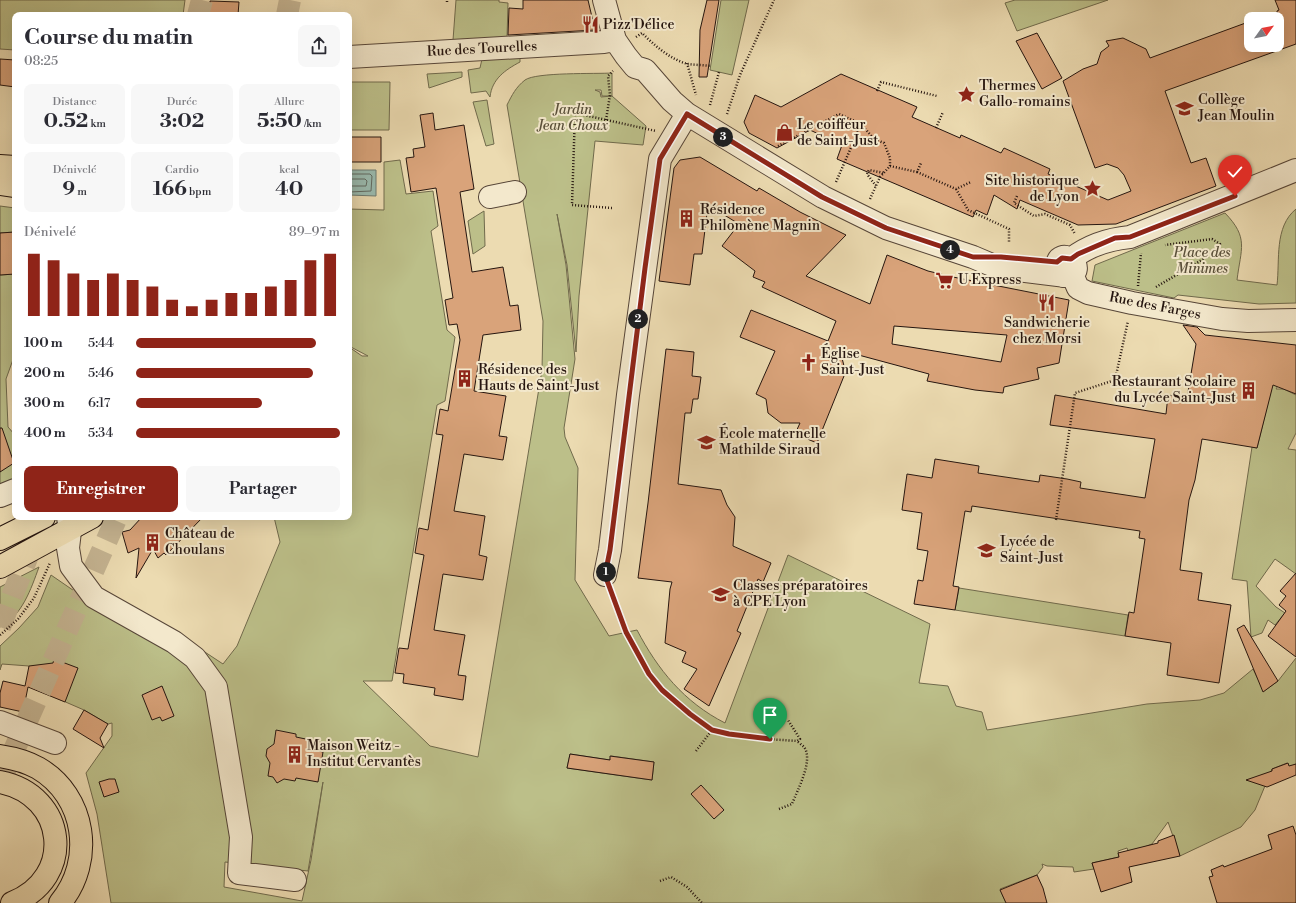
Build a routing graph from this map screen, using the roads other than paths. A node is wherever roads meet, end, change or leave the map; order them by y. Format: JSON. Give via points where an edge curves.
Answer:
{"nodes":[{"id":1,"x":604,"y":0,"type":"edge"},
{"id":2,"x":625,"y":39,"type":"junction"},
{"id":3,"x":352,"y":57,"type":"edge"},
{"id":4,"x":697,"y":106,"type":"junction"},
{"id":5,"x":0,"y":166,"type":"edge"},
{"id":6,"x":12,"y":167,"type":"edge"},
{"id":7,"x":1296,"y":170,"type":"edge"},
{"id":8,"x":0,"y":184,"type":"edge"},
{"id":9,"x":12,"y":186,"type":"edge"},
{"id":10,"x":514,"y":192,"type":"dead end"},
{"id":11,"x":490,"y":197,"type":"dead end"},
{"id":12,"x":1069,"y":263,"type":"junction"},
{"id":13,"x":1296,"y":320,"type":"edge"},
{"id":14,"x":12,"y":491,"type":"edge"},
{"id":15,"x":0,"y":496,"type":"edge"},
{"id":16,"x":38,"y":520,"type":"edge"},
{"id":17,"x":82,"y":520,"type":"edge"},
{"id":18,"x":69,"y":524,"type":"edge"},
{"id":19,"x":0,"y":539,"type":"edge"},
{"id":20,"x":0,"y":567,"type":"edge"},
{"id":21,"x":605,"y":575,"type":"road end"},
{"id":22,"x":0,"y":722,"type":"edge"},
{"id":23,"x":55,"y":743,"type":"dead end"},
{"id":24,"x":0,"y":756,"type":"edge"},
{"id":25,"x":0,"y":782,"type":"edge"},
{"id":26,"x":295,"y":880,"type":"dead end"},
{"id":27,"x":12,"y":903,"type":"edge"},
{"id":28,"x":60,"y":903,"type":"edge"}],
"edges":[{"from":1,"to":2,"type":"street"},
{"from":2,"to":3,"type":"street","name":"Rue des Tourelles"},
{"from":2,"to":4,"type":"street","via":[[635,67],[644,70],[672,102]]},
{"from":4,"to":12,"type":"street","via":[[822,197],[886,228],[999,268]]},
{"from":4,"to":21,"type":"street","via":[[660,159]]},
{"from":5,"to":6,"type":"main road"},
{"from":7,"to":12,"type":"street","via":[[1136,245],[1122,245]]},
{"from":8,"to":9,"type":"main road"},
{"from":10,"to":11,"type":"street"},
{"from":12,"to":13,"type":"street","name":"Rue des Farges","via":[[1078,288],[1088,293],[1222,319]]},
{"from":14,"to":15,"type":"street"},
{"from":16,"to":19,"type":"main road"},
{"from":17,"to":18,"type":"main road"},
{"from":18,"to":20,"type":"main road"},
{"from":18,"to":26,"type":"street","via":[[68,548],[71,566],[94,597],[174,642],[195,658],[216,687],[241,837],[238,873]]},
{"from":22,"to":23,"type":"street"},
{"from":24,"to":28,"type":"main road","via":[[22,761],[44,772],[64,790],[74,809],[81,834],[81,854],[75,879]]},
{"from":25,"to":27,"type":"main road","via":[[23,790],[41,804],[52,823],[55,840],[52,866],[44,880],[30,894]]}]}
